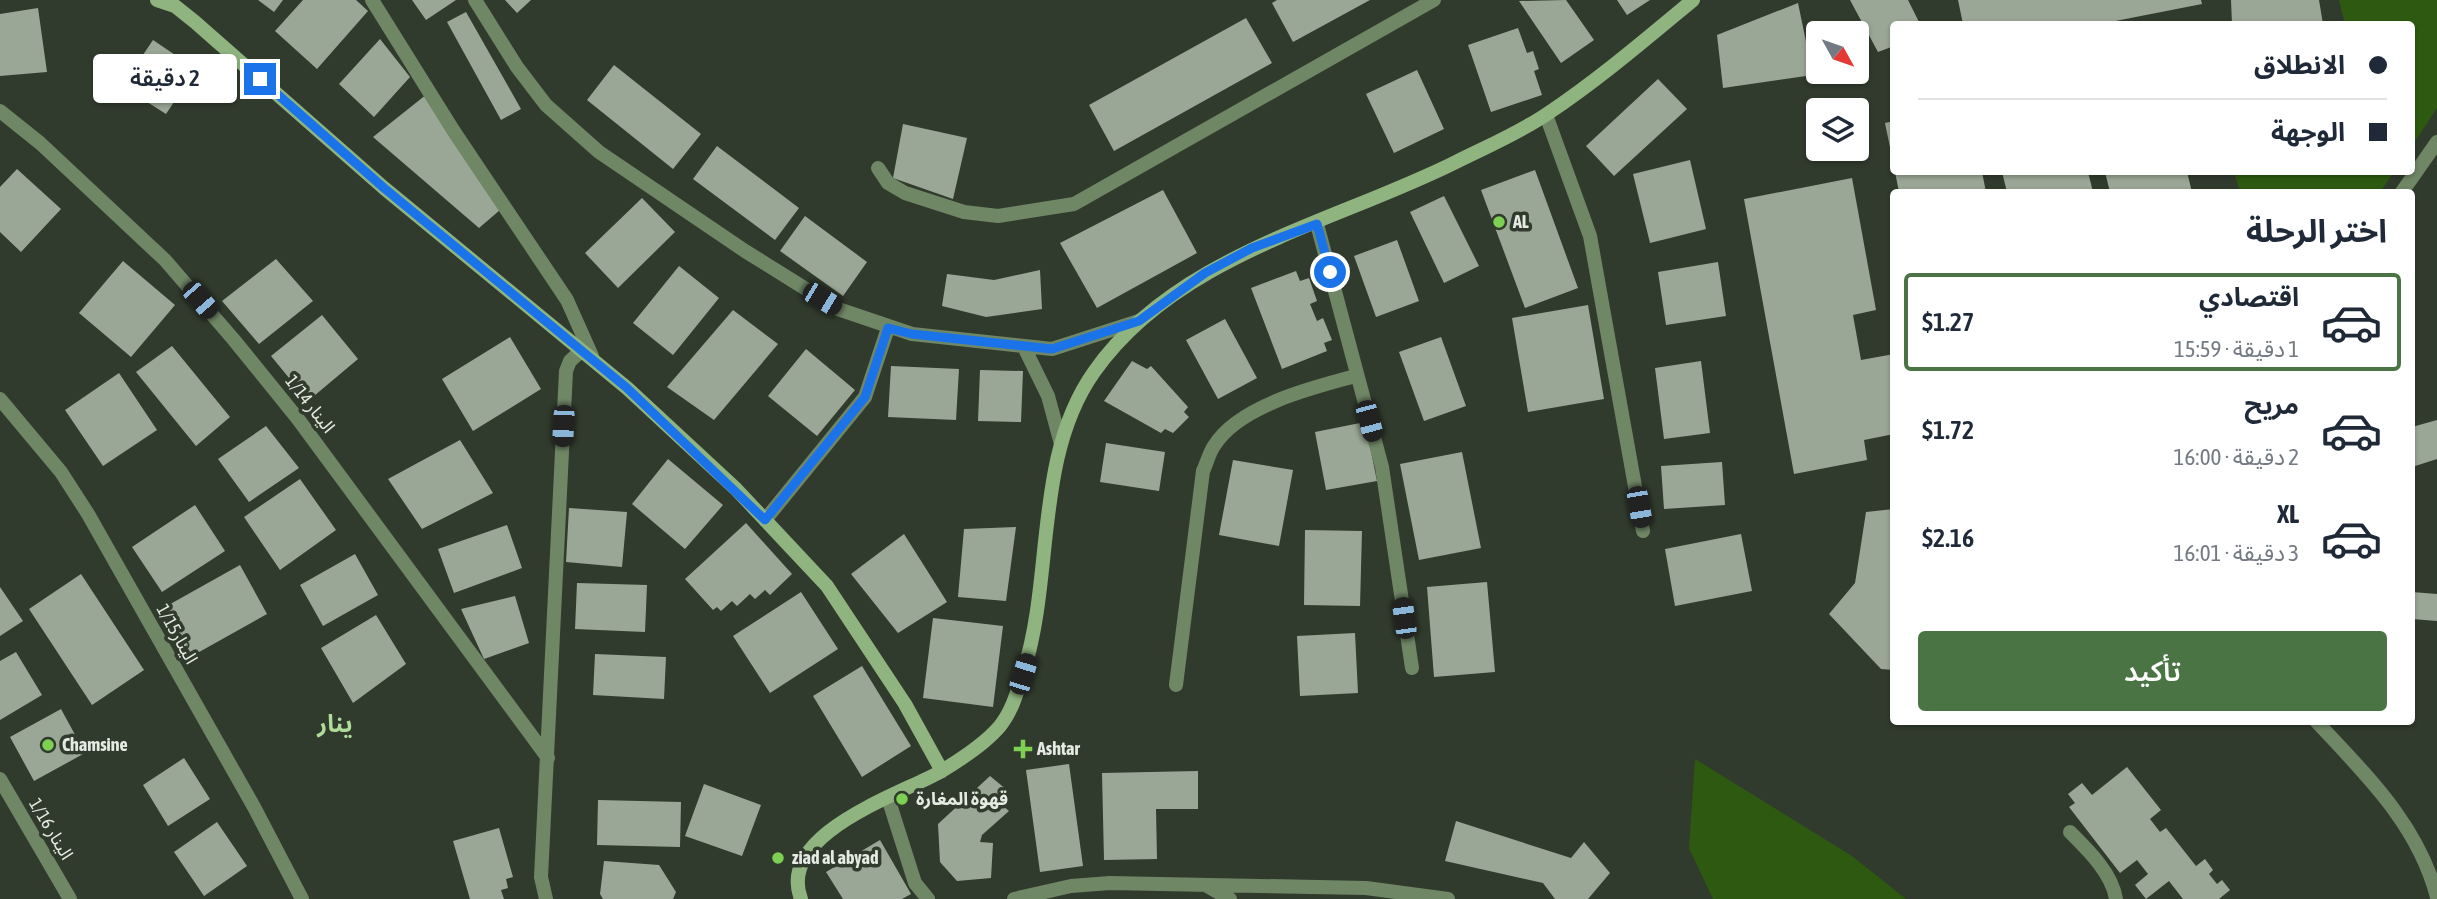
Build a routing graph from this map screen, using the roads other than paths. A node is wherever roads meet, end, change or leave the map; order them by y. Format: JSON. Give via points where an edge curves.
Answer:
{"nodes":[{"id":1,"x":157,"y":0,"type":"edge"},
{"id":2,"x":372,"y":0,"type":"edge"},
{"id":3,"x":475,"y":0,"type":"edge"},
{"id":4,"x":1434,"y":0,"type":"edge"},
{"id":5,"x":1693,"y":0,"type":"edge"},
{"id":6,"x":0,"y":111,"type":"edge"},
{"id":7,"x":1546,"y":115,"type":"junction"},
{"id":8,"x":2437,"y":142,"type":"edge"},
{"id":9,"x":878,"y":168,"type":"dead end"},
{"id":10,"x":2415,"y":173,"type":"edge"},
{"id":11,"x":1317,"y":224,"type":"junction"},
{"id":12,"x":1139,"y":321,"type":"junction"},
{"id":13,"x":888,"y":328,"type":"junction"},
{"id":14,"x":1024,"y":348,"type":"junction"},
{"id":15,"x":582,"y":350,"type":"junction"},
{"id":16,"x":594,"y":360,"type":"junction"},
{"id":17,"x":1356,"y":376,"type":"junction"},
{"id":18,"x":0,"y":399,"type":"edge"},
{"id":19,"x":1061,"y":444,"type":"junction"},
{"id":20,"x":765,"y":520,"type":"junction"},
{"id":21,"x":1643,"y":531,"type":"dead end"},
{"id":22,"x":1412,"y":668,"type":"dead end"},
{"id":23,"x":1177,"y":685,"type":"dead end"},
{"id":24,"x":2320,"y":725,"type":"edge"},
{"id":25,"x":548,"y":758,"type":"junction"},
{"id":26,"x":942,"y":771,"type":"junction"},
{"id":27,"x":0,"y":779,"type":"edge"},
{"id":28,"x":887,"y":798,"type":"junction"},
{"id":29,"x":2070,"y":832,"type":"dead end"},
{"id":30,"x":1205,"y":885,"type":"junction"},
{"id":31,"x":2437,"y":897,"type":"edge"},
{"id":32,"x":70,"y":899,"type":"edge"},
{"id":33,"x":302,"y":899,"type":"edge"},
{"id":34,"x":547,"y":899,"type":"edge"},
{"id":35,"x":801,"y":899,"type":"edge"},
{"id":36,"x":928,"y":899,"type":"edge"},
{"id":37,"x":1014,"y":899,"type":"edge"},
{"id":38,"x":1230,"y":899,"type":"edge"},
{"id":39,"x":1448,"y":899,"type":"edge"},
{"id":40,"x":2116,"y":899,"type":"edge"}],
"edges":[{"from":1,"to":15,"type":"main road","via":[[175,6],[195,22],[384,188]]},
{"from":2,"to":16,"type":"street","via":[[567,300]]},
{"from":3,"to":13,"type":"street","via":[[546,105],[599,152],[838,309]]},
{"from":4,"to":9,"type":"street","via":[[1074,205],[998,216],[964,212],[905,193],[888,183]]},
{"from":5,"to":7,"type":"main road"},
{"from":6,"to":25,"type":"street","name":"الينار 1/14","via":[[164,260],[234,340],[298,419]]},
{"from":7,"to":11,"type":"main road","via":[[1383,197]]},
{"from":7,"to":21,"type":"street","via":[[1590,236]]},
{"from":8,"to":10,"type":"street"},
{"from":11,"to":12,"type":"main road","via":[[1252,248],[1205,273]]},
{"from":11,"to":17,"type":"street"},
{"from":12,"to":14,"type":"street","via":[[1052,349]]},
{"from":12,"to":19,"type":"main road","via":[[1093,373]]},
{"from":13,"to":14,"type":"street"},
{"from":13,"to":20,"type":"street","via":[[865,397]]},
{"from":14,"to":19,"type":"street","via":[[1048,396]]},
{"from":15,"to":16,"type":"main road"},
{"from":15,"to":25,"type":"street","via":[[566,371]]},
{"from":16,"to":20,"type":"main road"},
{"from":17,"to":22,"type":"street","via":[[1382,467]]},
{"from":17,"to":23,"type":"street","via":[[1247,415],[1214,446],[1203,471]]},
{"from":18,"to":33,"type":"street","name":"الينار1/15","via":[[88,514]]},
{"from":19,"to":26,"type":"main road","via":[[1041,593],[1015,699],[1000,726]]},
{"from":20,"to":26,"type":"main road","via":[[827,586],[905,704]]},
{"from":24,"to":31,"type":"street","via":[[2384,795],[2411,833],[2428,865]]},
{"from":25,"to":34,"type":"street","via":[[541,877]]},
{"from":26,"to":28,"type":"main road"},
{"from":27,"to":32,"type":"street","name":"الينار 1/16"},
{"from":28,"to":35,"type":"main road","via":[[845,819],[812,847],[798,873]]},
{"from":28,"to":36,"type":"street","via":[[915,883]]},
{"from":29,"to":40,"type":"street","via":[[2098,863]]},
{"from":30,"to":37,"type":"street","via":[[1071,886]]},
{"from":30,"to":38,"type":"street"},
{"from":30,"to":39,"type":"street","via":[[1366,888]]}]}
